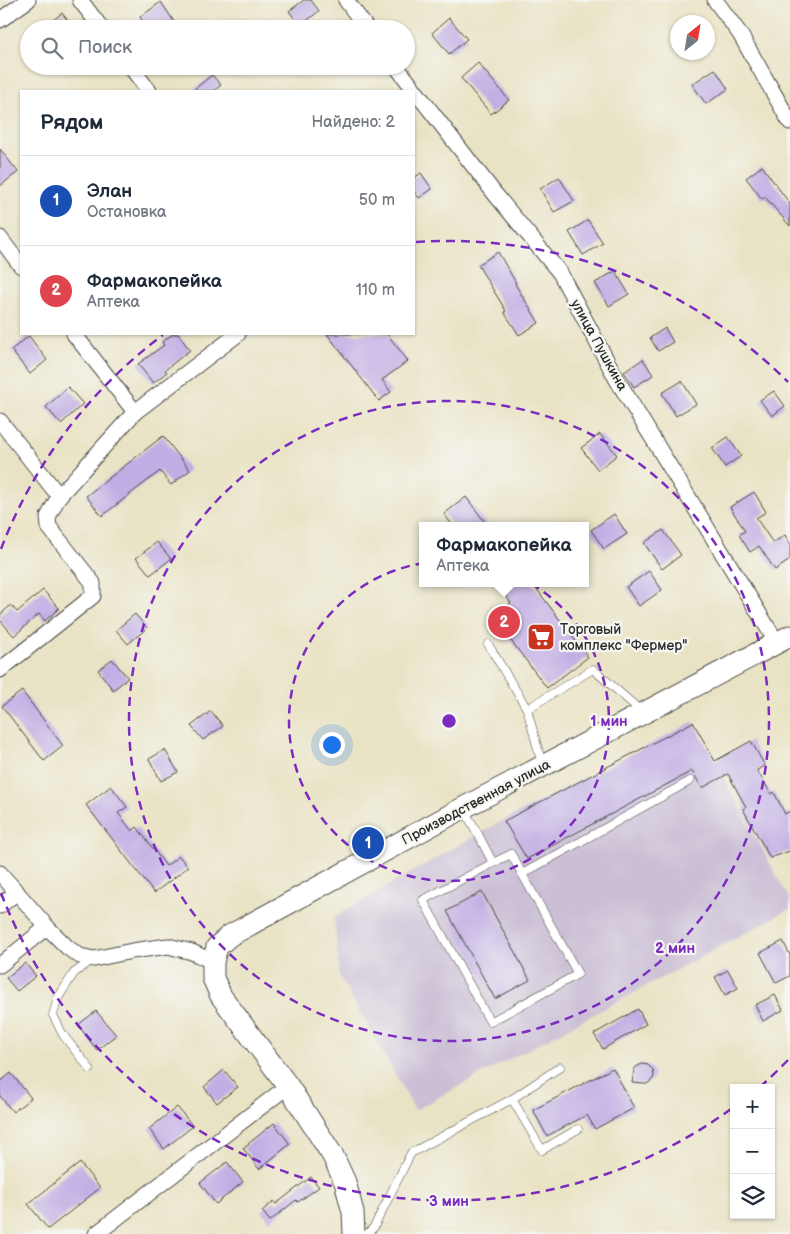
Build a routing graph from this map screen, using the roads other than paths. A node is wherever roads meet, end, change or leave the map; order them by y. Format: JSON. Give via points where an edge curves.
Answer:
{"nodes":[{"id":1,"x":28,"y":0,"type":"edge"},
{"id":2,"x":80,"y":0,"type":"edge"},
{"id":3,"x":346,"y":0,"type":"edge"},
{"id":4,"x":715,"y":0,"type":"edge"},
{"id":5,"x":0,"y":20,"type":"edge"},
{"id":6,"x":95,"y":20,"type":"edge"},
{"id":7,"x":360,"y":20,"type":"edge"},
{"id":8,"x":137,"y":75,"type":"edge"},
{"id":9,"x":403,"y":75,"type":"edge"},
{"id":10,"x":148,"y":90,"type":"edge"},
{"id":11,"x":415,"y":90,"type":"edge"},
{"id":12,"x":415,"y":91,"type":"edge"},
{"id":13,"x":790,"y":122,"type":"edge"},
{"id":14,"x":0,"y":238,"type":"edge"},
{"id":15,"x":20,"y":265,"type":"edge"},
{"id":16,"x":75,"y":335,"type":"edge"},
{"id":17,"x":237,"y":335,"type":"edge"},
{"id":18,"x":135,"y":412,"type":"junction"},
{"id":19,"x":0,"y":421,"type":"edge"},
{"id":20,"x":59,"y":496,"type":"junction"},
{"id":21,"x":783,"y":639,"type":"edge"},
{"id":22,"x":488,"y":644,"type":"dead end"},
{"id":23,"x":0,"y":670,"type":"edge"},
{"id":24,"x":528,"y":709,"type":"junction"},
{"id":25,"x":644,"y":713,"type":"junction"},
{"id":26,"x":542,"y":766,"type":"junction"},
{"id":27,"x":690,"y":781,"type":"dead end"},
{"id":28,"x":463,"y":808,"type":"junction"},
{"id":29,"x":493,"y":863,"type":"junction"},
{"id":30,"x":0,"y":873,"type":"edge"},
{"id":31,"x":522,"y":874,"type":"junction"},
{"id":32,"x":17,"y":892,"type":"junction"},
{"id":33,"x":0,"y":906,"type":"edge"},
{"id":34,"x":47,"y":927,"type":"junction"},
{"id":35,"x":94,"y":959,"type":"junction"},
{"id":36,"x":214,"y":962,"type":"junction"},
{"id":37,"x":0,"y":964,"type":"edge"},
{"id":38,"x":560,"y":1067,"type":"dead end"},
{"id":39,"x":90,"y":1069,"type":"dead end"},
{"id":40,"x":288,"y":1086,"type":"junction"},
{"id":41,"x":512,"y":1099,"type":"junction"},
{"id":42,"x":578,"y":1129,"type":"dead end"},
{"id":43,"x":96,"y":1234,"type":"edge"},
{"id":44,"x":354,"y":1234,"type":"edge"},
{"id":45,"x":367,"y":1234,"type":"edge"}],
"edges":[{"from":1,"to":5,"type":"street"},
{"from":2,"to":6,"type":"street"},
{"from":3,"to":7,"type":"street"},
{"from":4,"to":13,"type":"street","via":[[740,34]]},
{"from":8,"to":10,"type":"street"},
{"from":9,"to":11,"type":"street","name":"улица Пушкина"},
{"from":12,"to":21,"type":"street","name":"улица Пушкина","via":[[560,272],[616,378]]},
{"from":14,"to":15,"type":"street"},
{"from":16,"to":18,"type":"street"},
{"from":17,"to":18,"type":"street"},
{"from":18,"to":20,"type":"street"},
{"from":19,"to":20,"type":"street"},
{"from":20,"to":23,"type":"street","via":[[48,517],[49,527],[93,583],[93,596]]},
{"from":21,"to":25,"type":"street","name":"Производственная улица"},
{"from":22,"to":24,"type":"lane"},
{"from":24,"to":25,"type":"lane","via":[[593,669]]},
{"from":24,"to":26,"type":"lane"},
{"from":25,"to":26,"type":"street","name":"Производственная улица"},
{"from":26,"to":28,"type":"street","name":"Производственная улица"},
{"from":27,"to":31,"type":"lane"},
{"from":28,"to":29,"type":"lane"},
{"from":28,"to":36,"type":"street","name":"Производственная улица","via":[[229,936],[217,947]]},
{"from":29,"to":31,"type":"lane","via":[[510,854]]},
{"from":29,"to":31,"type":"lane","via":[[423,900],[490,1022],[578,974]]},
{"from":30,"to":32,"type":"street"},
{"from":32,"to":33,"type":"street"},
{"from":32,"to":34,"type":"street"},
{"from":34,"to":35,"type":"street","via":[[68,948],[80,956]]},
{"from":34,"to":37,"type":"street"},
{"from":35,"to":36,"type":"street","via":[[168,946]]},
{"from":35,"to":39,"type":"lane","via":[[74,973],[58,998],[53,1015],[63,1035]]},
{"from":36,"to":40,"type":"street","via":[[213,978],[222,996]]},
{"from":38,"to":41,"type":"lane"},
{"from":40,"to":43,"type":"street"},
{"from":40,"to":44,"type":"street","via":[[333,1156],[345,1182],[353,1212]]},
{"from":41,"to":42,"type":"lane","via":[[542,1150]]},
{"from":41,"to":45,"type":"lane","via":[[411,1153],[374,1228]]}]}
